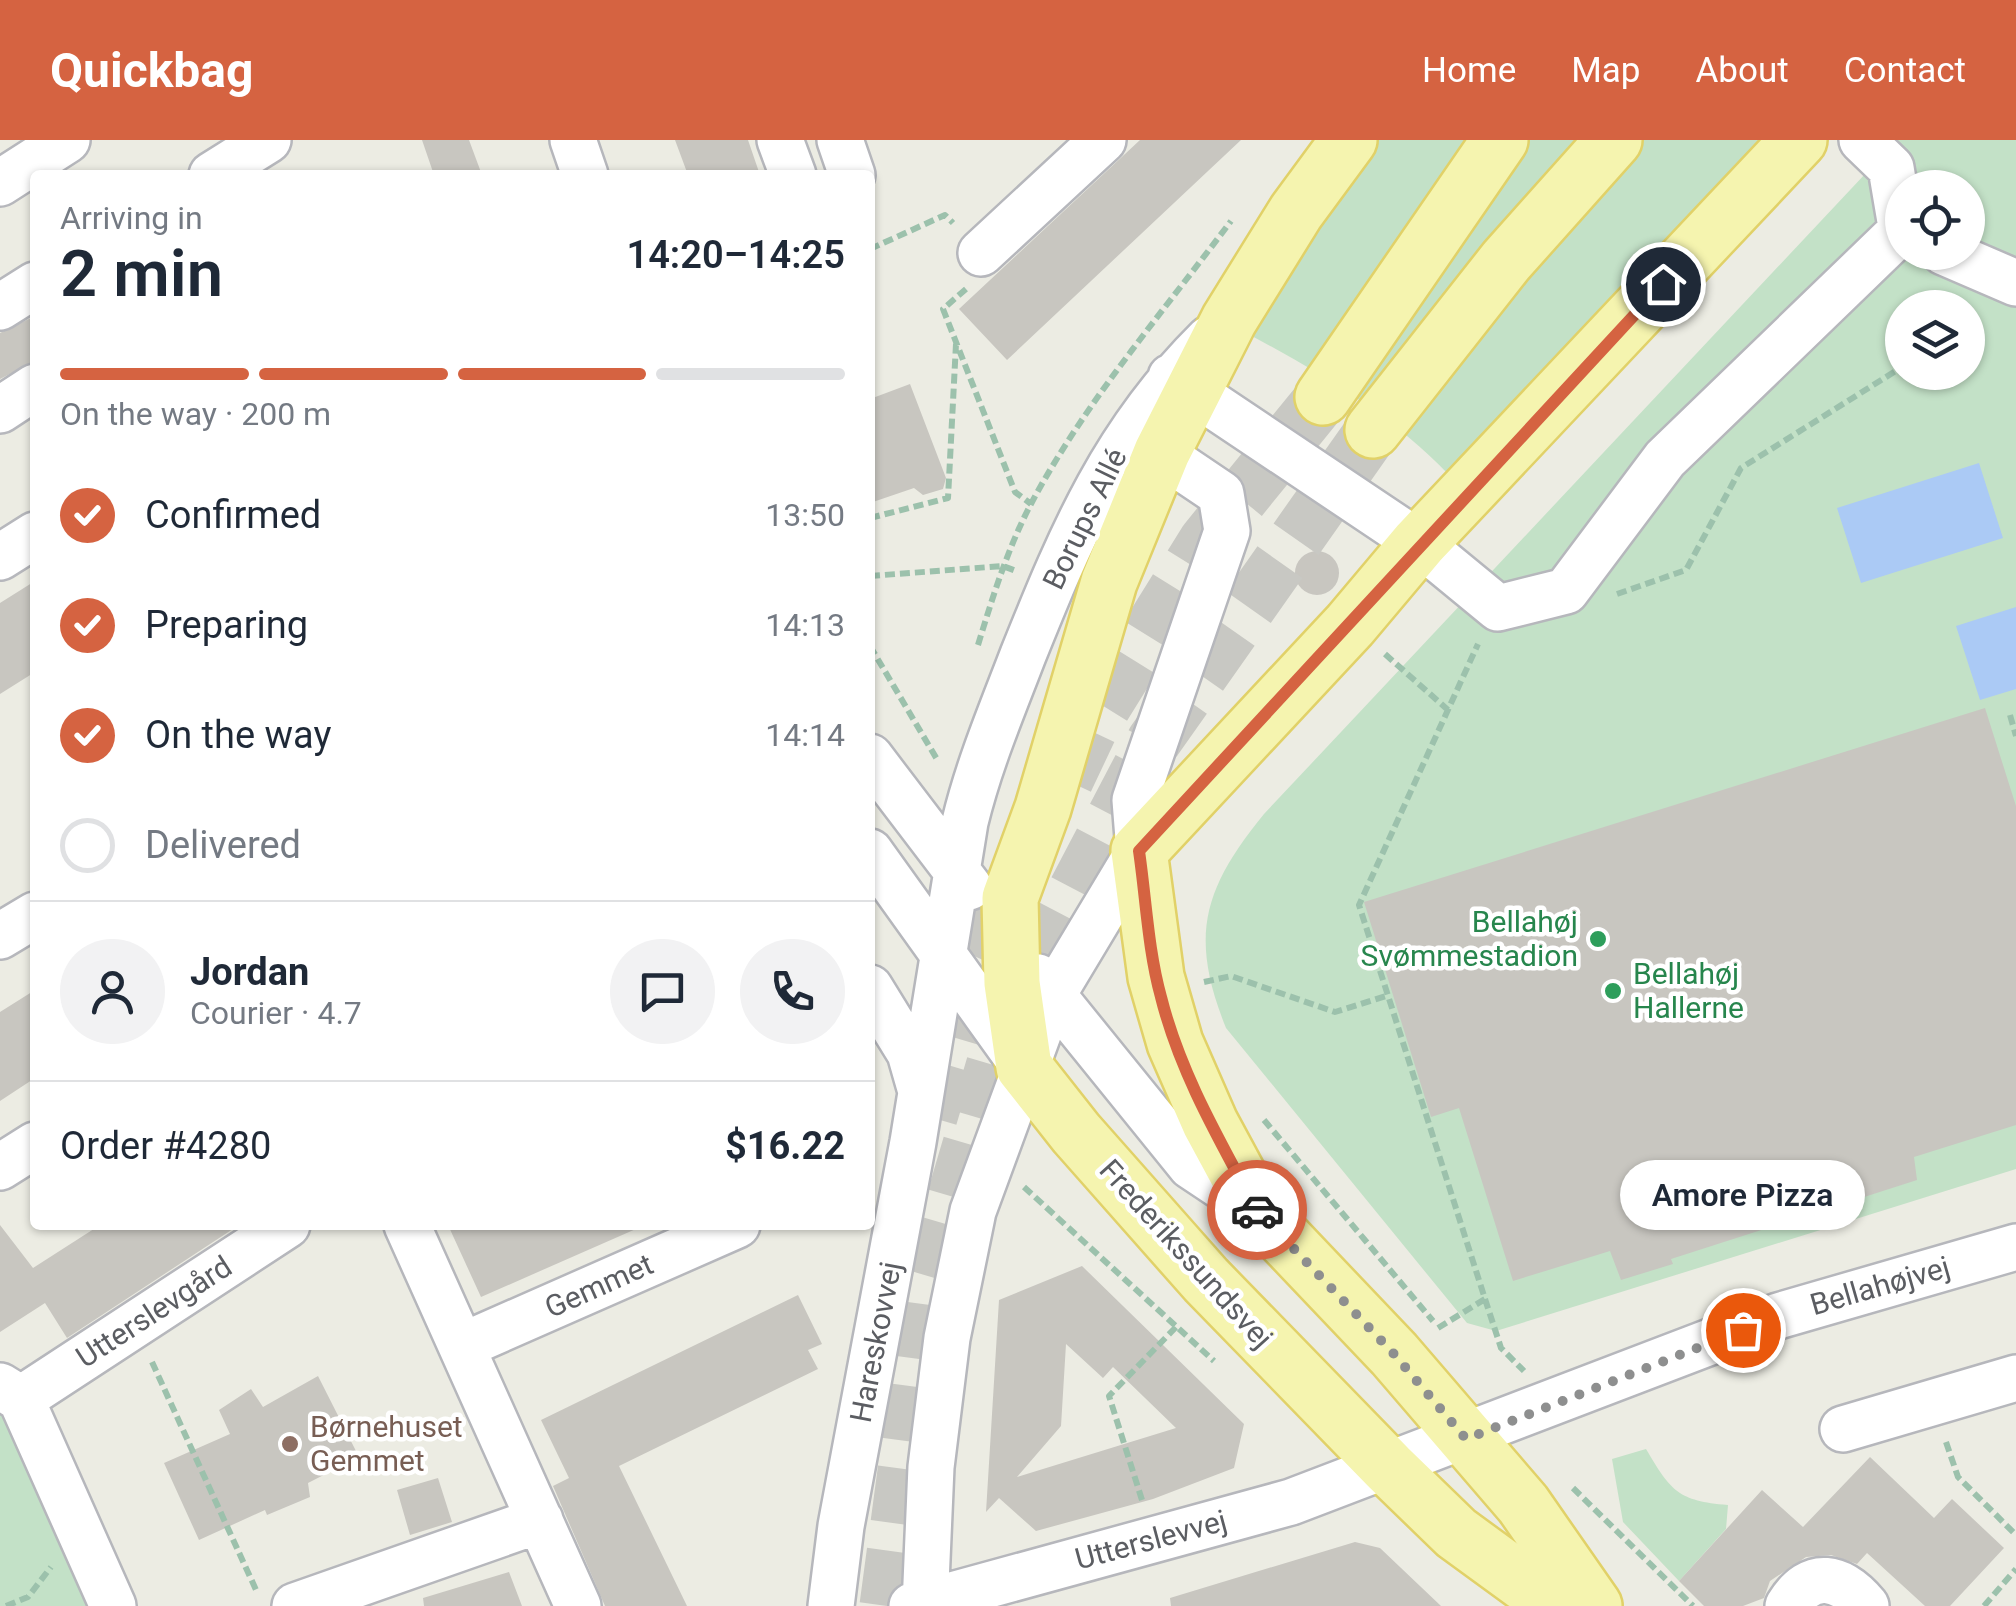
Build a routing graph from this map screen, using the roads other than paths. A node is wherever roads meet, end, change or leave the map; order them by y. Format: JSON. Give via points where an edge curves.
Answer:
{"nodes":[{"id":1,"x":67,"y":140,"type":"edge"},
{"id":2,"x":270,"y":140,"type":"edge"},
{"id":3,"x":572,"y":140,"type":"edge"},
{"id":4,"x":780,"y":140,"type":"edge"},
{"id":5,"x":840,"y":140,"type":"edge"},
{"id":6,"x":1103,"y":140,"type":"edge"},
{"id":7,"x":1350,"y":140,"type":"edge"},
{"id":8,"x":1500,"y":140,"type":"edge"},
{"id":9,"x":1614,"y":140,"type":"edge"},
{"id":10,"x":1799,"y":140,"type":"edge"},
{"id":11,"x":1862,"y":140,"type":"edge"},
{"id":12,"x":220,"y":170,"type":"edge"},
{"id":13,"x":282,"y":170,"type":"edge"},
{"id":14,"x":583,"y":170,"type":"edge"},
{"id":15,"x":791,"y":170,"type":"edge"},
{"id":16,"x":850,"y":170,"type":"edge"},
{"id":17,"x":1890,"y":170,"type":"edge"},
{"id":18,"x":0,"y":182,"type":"edge"},
{"id":19,"x":1885,"y":249,"type":"edge"},
{"id":20,"x":980,"y":252,"type":"road end"},
{"id":21,"x":1985,"y":269,"type":"edge"},
{"id":22,"x":2016,"y":282,"type":"edge"},
{"id":23,"x":30,"y":288,"type":"edge"},
{"id":24,"x":0,"y":307,"type":"edge"},
{"id":25,"x":1181,"y":384,"type":"junction"},
{"id":26,"x":30,"y":389,"type":"edge"},
{"id":27,"x":1323,"y":397,"type":"tunnel mouth"},
{"id":28,"x":0,"y":410,"type":"edge"},
{"id":29,"x":1373,"y":430,"type":"tunnel mouth"},
{"id":30,"x":1145,"y":442,"type":"junction"},
{"id":31,"x":30,"y":538,"type":"edge"},
{"id":32,"x":0,"y":557,"type":"edge"},
{"id":33,"x":1438,"y":558,"type":"junction"},
{"id":34,"x":875,"y":764,"type":"edge"},
{"id":35,"x":1139,"y":851,"type":"junction"},
{"id":36,"x":875,"y":859,"type":"edge"},
{"id":37,"x":958,"y":872,"type":"junction"},
{"id":38,"x":30,"y":918,"type":"edge"},
{"id":39,"x":0,"y":936,"type":"edge"},
{"id":40,"x":1008,"y":939,"type":"junction"},
{"id":41,"x":944,"y":959,"type":"junction"},
{"id":42,"x":875,"y":996,"type":"edge"},
{"id":43,"x":1052,"y":996,"type":"junction"},
{"id":44,"x":1024,"y":1067,"type":"junction"},
{"id":45,"x":920,"y":1098,"type":"junction"},
{"id":46,"x":30,"y":1147,"type":"edge"},
{"id":47,"x":890,"y":1159,"type":"edge"},
{"id":48,"x":0,"y":1167,"type":"edge"},
{"id":49,"x":1257,"y":1210,"type":"junction"},
{"id":50,"x":883,"y":1228,"type":"edge"},
{"id":51,"x":279,"y":1230,"type":"edge"},
{"id":52,"x":409,"y":1230,"type":"edge"},
{"id":53,"x":726,"y":1230,"type":"edge"},
{"id":54,"x":2016,"y":1247,"type":"edge"},
{"id":55,"x":462,"y":1346,"type":"junction"},
{"id":56,"x":2016,"y":1378,"type":"edge"},
{"id":57,"x":11,"y":1393,"type":"edge"},
{"id":58,"x":1843,"y":1430,"type":"dead end"},
{"id":59,"x":1466,"y":1439,"type":"junction"},
{"id":60,"x":1389,"y":1468,"type":"junction"},
{"id":61,"x":540,"y":1520,"type":"junction"},
{"id":62,"x":921,"y":1605,"type":"edge"},
{"id":63,"x":112,"y":1606,"type":"edge"},
{"id":64,"x":295,"y":1606,"type":"edge"},
{"id":65,"x":578,"y":1606,"type":"edge"},
{"id":66,"x":830,"y":1606,"type":"edge"},
{"id":67,"x":1556,"y":1606,"type":"edge"},
{"id":68,"x":1594,"y":1606,"type":"edge"},
{"id":69,"x":1788,"y":1606,"type":"edge"},
{"id":70,"x":1866,"y":1606,"type":"edge"}],
"edges":[{"from":1,"to":18,"type":"street"},
{"from":2,"to":12,"type":"street"},
{"from":2,"to":13,"type":"street"},
{"from":3,"to":14,"type":"street"},
{"from":4,"to":15,"type":"street"},
{"from":5,"to":16,"type":"street"},
{"from":6,"to":20,"type":"street"},
{"from":7,"to":25,"type":"main road"},
{"from":8,"to":27,"type":"main road"},
{"from":9,"to":29,"type":"main road","via":[[1495,274]]},
{"from":10,"to":33,"type":"main road"},
{"from":11,"to":17,"type":"street"},
{"from":19,"to":33,"type":"street","via":[[1666,460],[1566,592],[1497,623]]},
{"from":21,"to":22,"type":"street"},
{"from":23,"to":24,"type":"street"},
{"from":25,"to":30,"type":"main road"},
{"from":25,"to":33,"type":"street"},
{"from":26,"to":28,"type":"street"},
{"from":30,"to":35,"type":"street","via":[[1221,494],[1227,530],[1136,800]]},
{"from":30,"to":37,"type":"street","name":"Borups Allé","via":[[1067,545],[991,736]]},
{"from":30,"to":40,"type":"main road","via":[[1043,808],[1010,898]]},
{"from":31,"to":32,"type":"street"},
{"from":33,"to":35,"type":"main road","via":[[1350,625]]},
{"from":34,"to":37,"type":"street","name":"Frederikssundsvej"},
{"from":35,"to":43,"type":"street"},
{"from":35,"to":49,"type":"main road","name":"Frederikssundsvej","via":[[1156,977],[1175,1044]]},
{"from":36,"to":41,"type":"street","name":"Frederikssundsvej"},
{"from":37,"to":40,"type":"street","name":"Frederikssundsvej"},
{"from":37,"to":41,"type":"street","name":"Borups Allé"},
{"from":38,"to":39,"type":"street"},
{"from":40,"to":43,"type":"street","name":"Frederikssundsvej"},
{"from":40,"to":44,"type":"main road"},
{"from":41,"to":44,"type":"street","name":"Frederikssundsvej"},
{"from":41,"to":45,"type":"street","name":"Hareskovvej"},
{"from":42,"to":45,"type":"street","via":[[910,1053]]},
{"from":43,"to":44,"type":"street"},
{"from":43,"to":49,"type":"street","name":"Frederikssundsvej","via":[[1190,1166]]},
{"from":44,"to":60,"type":"main road","name":"Frederikssundsvej","via":[[1206,1280]]},
{"from":44,"to":62,"type":"street","via":[[974,1211],[947,1338]]},
{"from":45,"to":47,"type":"street","name":"Hareskovvej"},
{"from":46,"to":48,"type":"street"},
{"from":47,"to":50,"type":"street","name":"Hareskovvej"},
{"from":49,"to":59,"type":"main road","name":"Frederikssundsvej"},
{"from":50,"to":66,"type":"street","name":"Hareskovvej"},
{"from":51,"to":57,"type":"street","name":"Utterslevgård","via":[[136,1325]]},
{"from":52,"to":55,"type":"street"},
{"from":53,"to":55,"type":"street","name":"Gemmet"},
{"from":54,"to":59,"type":"street","name":"Bellahøjvej","via":[[1778,1316]]},
{"from":55,"to":61,"type":"street"},
{"from":56,"to":58,"type":"street"},
{"from":57,"to":63,"type":"street","name":"Utterslevgård"},
{"from":59,"to":60,"type":"street","name":"Utterslevvej"},
{"from":59,"to":68,"type":"main road","name":"Frederikssundsvej","via":[[1523,1504]]},
{"from":60,"to":62,"type":"street","name":"Utterslevvej","via":[[1291,1502]]},
{"from":60,"to":67,"type":"main road","name":"Frederikssundsvej","via":[[1456,1532]]},
{"from":61,"to":64,"type":"street"},
{"from":61,"to":65,"type":"street"},
{"from":69,"to":70,"type":"street","via":[[1798,1590],[1822,1580],[1848,1585]]}]}
